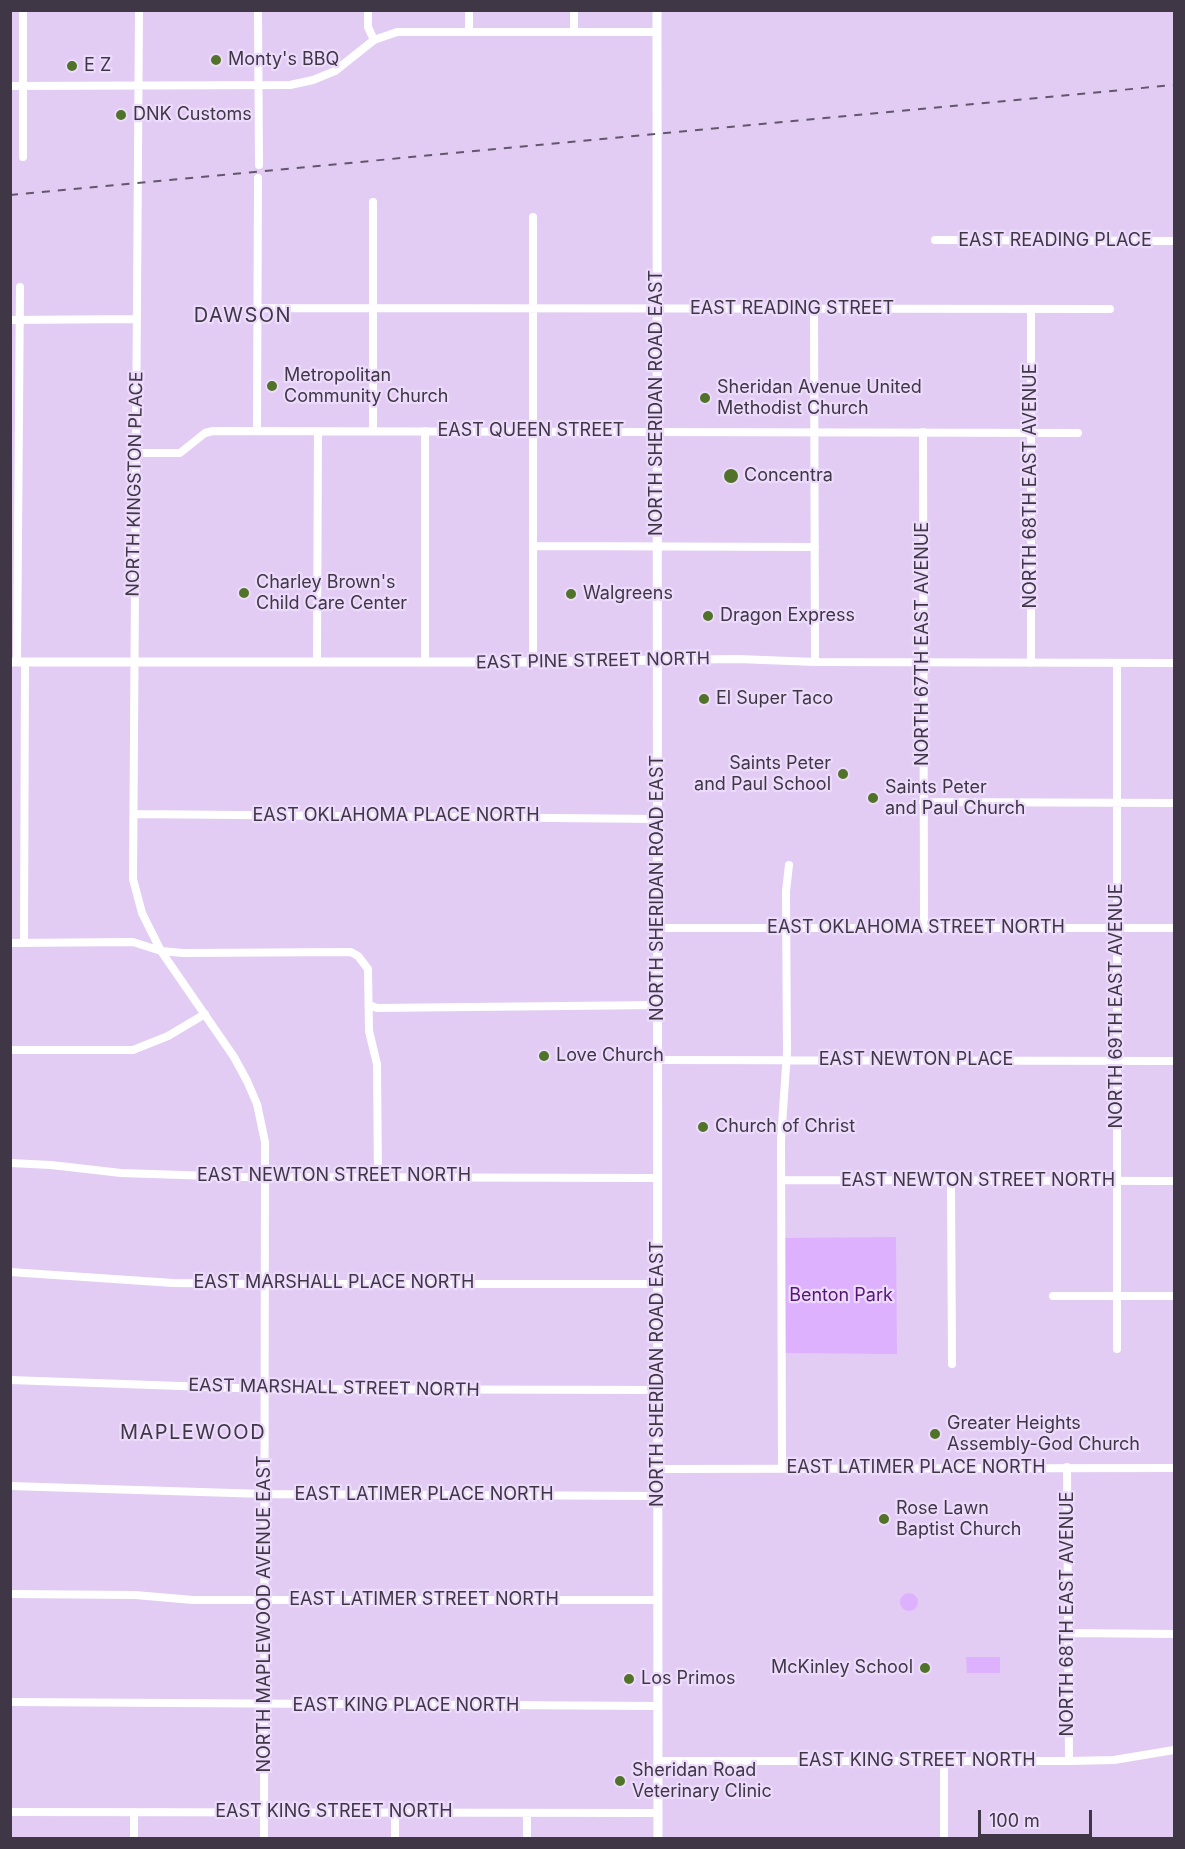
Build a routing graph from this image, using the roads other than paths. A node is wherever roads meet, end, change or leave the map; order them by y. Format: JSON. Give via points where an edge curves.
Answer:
{"nodes":[{"id":1,"x":22,"y":10,"type":"edge"},
{"id":2,"x":139,"y":10,"type":"edge"},
{"id":3,"x":258,"y":10,"type":"edge"},
{"id":4,"x":368,"y":10,"type":"edge"},
{"id":5,"x":469,"y":10,"type":"edge"},
{"id":6,"x":573,"y":10,"type":"edge"},
{"id":7,"x":657,"y":10,"type":"edge"},
{"id":8,"x":470,"y":32,"type":"junction"},
{"id":9,"x":574,"y":32,"type":"junction"},
{"id":10,"x":657,"y":32,"type":"junction"},
{"id":11,"x":374,"y":40,"type":"junction"},
{"id":12,"x":10,"y":86,"type":"edge"},
{"id":13,"x":22,"y":86,"type":"junction"},
{"id":14,"x":139,"y":86,"type":"junction"},
{"id":15,"x":259,"y":86,"type":"junction"},
{"id":16,"x":23,"y":158,"type":"dead end"},
{"id":17,"x":259,"y":165,"type":"dead end"},
{"id":18,"x":258,"y":178,"type":"dead end"},
{"id":19,"x":374,"y":202,"type":"dead end"},
{"id":20,"x":533,"y":218,"type":"dead end"},
{"id":21,"x":935,"y":240,"type":"dead end"},
{"id":22,"x":1174,"y":241,"type":"edge"},
{"id":23,"x":20,"y":287,"type":"dead end"},
{"id":24,"x":258,"y":308,"type":"junction"},
{"id":25,"x":374,"y":309,"type":"junction"},
{"id":26,"x":533,"y":309,"type":"junction"},
{"id":27,"x":657,"y":309,"type":"junction"},
{"id":28,"x":814,"y":309,"type":"junction"},
{"id":29,"x":1031,"y":309,"type":"junction"},
{"id":30,"x":1110,"y":309,"type":"dead end"},
{"id":31,"x":137,"y":319,"type":"junction"},
{"id":32,"x":10,"y":320,"type":"edge"},
{"id":33,"x":20,"y":320,"type":"junction"},
{"id":34,"x":257,"y":431,"type":"junction"},
{"id":35,"x":318,"y":431,"type":"junction"},
{"id":36,"x":373,"y":431,"type":"junction"},
{"id":37,"x":425,"y":431,"type":"junction"},
{"id":38,"x":533,"y":431,"type":"junction"},
{"id":39,"x":657,"y":431,"type":"junction"},
{"id":40,"x":814,"y":431,"type":"junction"},
{"id":41,"x":923,"y":432,"type":"junction"},
{"id":42,"x":1031,"y":432,"type":"junction"},
{"id":43,"x":1078,"y":433,"type":"dead end"},
{"id":44,"x":135,"y":453,"type":"junction"},
{"id":45,"x":533,"y":546,"type":"junction"},
{"id":46,"x":658,"y":546,"type":"junction"},
{"id":47,"x":815,"y":547,"type":"junction"},
{"id":48,"x":658,"y":660,"type":"junction"},
{"id":49,"x":17,"y":662,"type":"edge"},
{"id":50,"x":134,"y":662,"type":"junction"},
{"id":51,"x":317,"y":662,"type":"junction"},
{"id":52,"x":425,"y":662,"type":"junction"},
{"id":53,"x":533,"y":662,"type":"junction"},
{"id":54,"x":815,"y":662,"type":"junction"},
{"id":55,"x":923,"y":663,"type":"junction"},
{"id":56,"x":1031,"y":663,"type":"junction"},
{"id":57,"x":1117,"y":663,"type":"junction"},
{"id":58,"x":1174,"y":663,"type":"edge"},
{"id":59,"x":923,"y":802,"type":"junction"},
{"id":60,"x":1174,"y":803,"type":"edge"},
{"id":61,"x":1116,"y":804,"type":"junction"},
{"id":62,"x":134,"y":814,"type":"junction"},
{"id":63,"x":658,"y":819,"type":"junction"},
{"id":64,"x":789,"y":865,"type":"dead end"},
{"id":65,"x":658,"y":928,"type":"junction"},
{"id":66,"x":787,"y":928,"type":"junction"},
{"id":67,"x":924,"y":928,"type":"junction"},
{"id":68,"x":1117,"y":928,"type":"junction"},
{"id":69,"x":1174,"y":928,"type":"edge"},
{"id":70,"x":10,"y":943,"type":"edge"},
{"id":71,"x":24,"y":943,"type":"junction"},
{"id":72,"x":161,"y":951,"type":"junction"},
{"id":73,"x":369,"y":1005,"type":"junction"},
{"id":74,"x":658,"y":1005,"type":"junction"},
{"id":75,"x":205,"y":1014,"type":"junction"},
{"id":76,"x":10,"y":1050,"type":"edge"},
{"id":77,"x":658,"y":1060,"type":"junction"},
{"id":78,"x":786,"y":1060,"type":"junction"},
{"id":79,"x":1117,"y":1061,"type":"junction"},
{"id":80,"x":1174,"y":1061,"type":"edge"},
{"id":81,"x":10,"y":1163,"type":"edge"},
{"id":82,"x":266,"y":1177,"type":"junction"},
{"id":83,"x":378,"y":1177,"type":"junction"},
{"id":84,"x":658,"y":1178,"type":"junction"},
{"id":85,"x":781,"y":1180,"type":"junction"},
{"id":86,"x":951,"y":1181,"type":"junction"},
{"id":87,"x":1117,"y":1181,"type":"junction"},
{"id":88,"x":1174,"y":1181,"type":"edge"},
{"id":89,"x":10,"y":1272,"type":"edge"},
{"id":90,"x":265,"y":1284,"type":"junction"},
{"id":91,"x":658,"y":1284,"type":"junction"},
{"id":92,"x":1053,"y":1296,"type":"dead end"},
{"id":93,"x":1117,"y":1296,"type":"junction"},
{"id":94,"x":1174,"y":1296,"type":"edge"},
{"id":95,"x":1117,"y":1349,"type":"dead end"},
{"id":96,"x":952,"y":1364,"type":"dead end"},
{"id":97,"x":10,"y":1380,"type":"edge"},
{"id":98,"x":265,"y":1389,"type":"junction"},
{"id":99,"x":658,"y":1390,"type":"junction"},
{"id":100,"x":1067,"y":1467,"type":"junction"},
{"id":101,"x":1174,"y":1468,"type":"edge"},
{"id":102,"x":658,"y":1469,"type":"junction"},
{"id":103,"x":782,"y":1469,"type":"junction"},
{"id":104,"x":10,"y":1486,"type":"edge"},
{"id":105,"x":264,"y":1494,"type":"junction"},
{"id":106,"x":658,"y":1496,"type":"junction"},
{"id":107,"x":10,"y":1594,"type":"edge"},
{"id":108,"x":265,"y":1600,"type":"junction"},
{"id":109,"x":658,"y":1600,"type":"junction"},
{"id":110,"x":1067,"y":1634,"type":"junction"},
{"id":111,"x":1174,"y":1634,"type":"edge"},
{"id":112,"x":10,"y":1702,"type":"edge"},
{"id":113,"x":265,"y":1705,"type":"junction"},
{"id":114,"x":658,"y":1706,"type":"junction"},
{"id":115,"x":1174,"y":1750,"type":"edge"},
{"id":116,"x":658,"y":1761,"type":"junction"},
{"id":117,"x":944,"y":1761,"type":"junction"},
{"id":118,"x":1069,"y":1761,"type":"junction"},
{"id":119,"x":10,"y":1812,"type":"edge"},
{"id":120,"x":134,"y":1812,"type":"junction"},
{"id":121,"x":264,"y":1812,"type":"junction"},
{"id":122,"x":395,"y":1812,"type":"junction"},
{"id":123,"x":527,"y":1813,"type":"junction"},
{"id":124,"x":658,"y":1813,"type":"junction"},
{"id":125,"x":134,"y":1839,"type":"edge"},
{"id":126,"x":264,"y":1839,"type":"edge"},
{"id":127,"x":395,"y":1839,"type":"edge"},
{"id":128,"x":527,"y":1839,"type":"edge"},
{"id":129,"x":658,"y":1839,"type":"edge"},
{"id":130,"x":944,"y":1839,"type":"edge"}],
"edges":[{"from":1,"to":13,"type":"street"},
{"from":2,"to":14,"type":"street","name":"NORTH KINGSTON PLACE"},
{"from":3,"to":15,"type":"street"},
{"from":4,"to":11,"type":"street","via":[[368,27]]},
{"from":5,"to":8,"type":"street"},
{"from":6,"to":9,"type":"street"},
{"from":7,"to":10,"type":"main road","name":"NORTH SHERIDAN ROAD EAST"},
{"from":8,"to":9,"type":"street"},
{"from":8,"to":11,"type":"street","via":[[397,32]]},
{"from":9,"to":10,"type":"street"},
{"from":10,"to":27,"type":"main road","name":"NORTH SHERIDAN ROAD EAST"},
{"from":11,"to":15,"type":"street","via":[[324,76],[290,85]]},
{"from":12,"to":13,"type":"street"},
{"from":13,"to":14,"type":"street"},
{"from":13,"to":16,"type":"street"},
{"from":14,"to":15,"type":"street"},
{"from":14,"to":31,"type":"street","name":"NORTH KINGSTON PLACE"},
{"from":15,"to":17,"type":"street"},
{"from":18,"to":24,"type":"street"},
{"from":19,"to":25,"type":"street"},
{"from":20,"to":26,"type":"street"},
{"from":21,"to":22,"type":"street","name":"EAST READING PLACE"},
{"from":23,"to":33,"type":"street"},
{"from":24,"to":25,"type":"street","name":"EAST READING STREET"},
{"from":24,"to":34,"type":"street"},
{"from":25,"to":26,"type":"street","name":"EAST READING STREET"},
{"from":25,"to":36,"type":"street"},
{"from":26,"to":27,"type":"street","name":"EAST READING STREET"},
{"from":26,"to":38,"type":"street"},
{"from":27,"to":28,"type":"street","name":"EAST READING STREET"},
{"from":27,"to":39,"type":"main road","name":"NORTH SHERIDAN ROAD EAST"},
{"from":28,"to":29,"type":"street","name":"EAST READING STREET"},
{"from":28,"to":40,"type":"street"},
{"from":29,"to":30,"type":"street","name":"EAST READING STREET"},
{"from":29,"to":42,"type":"street","name":"NORTH 68TH EAST AVENUE"},
{"from":31,"to":33,"type":"street"},
{"from":31,"to":44,"type":"street","name":"NORTH KINGSTON PLACE"},
{"from":32,"to":33,"type":"street"},
{"from":33,"to":49,"type":"street"},
{"from":34,"to":35,"type":"street","name":"EAST QUEEN STREET"},
{"from":34,"to":44,"type":"street","name":"EAST QUEEN STREET","via":[[210,431],[180,453]]},
{"from":35,"to":36,"type":"street","name":"EAST QUEEN STREET"},
{"from":35,"to":51,"type":"street"},
{"from":36,"to":37,"type":"street","name":"EAST QUEEN STREET"},
{"from":37,"to":38,"type":"street","name":"EAST QUEEN STREET"},
{"from":37,"to":52,"type":"street"},
{"from":38,"to":39,"type":"street","name":"EAST QUEEN STREET"},
{"from":38,"to":45,"type":"street"},
{"from":39,"to":40,"type":"street","name":"EAST QUEEN STREET"},
{"from":39,"to":46,"type":"main road","name":"NORTH SHERIDAN ROAD EAST"},
{"from":40,"to":41,"type":"street","name":"EAST QUEEN STREET"},
{"from":40,"to":47,"type":"street"},
{"from":41,"to":42,"type":"street","name":"EAST QUEEN STREET"},
{"from":41,"to":55,"type":"street","name":"NORTH 67TH EAST AVENUE"},
{"from":42,"to":43,"type":"street","name":"EAST QUEEN STREET"},
{"from":42,"to":56,"type":"street","name":"NORTH 68TH EAST AVENUE"},
{"from":44,"to":50,"type":"street","name":"NORTH KINGSTON PLACE"},
{"from":45,"to":46,"type":"street"},
{"from":45,"to":53,"type":"street"},
{"from":46,"to":47,"type":"street"},
{"from":46,"to":48,"type":"main road","name":"NORTH SHERIDAN ROAD EAST"},
{"from":47,"to":54,"type":"street"},
{"from":48,"to":53,"type":"main road","name":"EAST PINE STREET NORTH"},
{"from":48,"to":54,"type":"street","name":"EAST PINE STREET NORTH"},
{"from":48,"to":63,"type":"main road","name":"NORTH SHERIDAN ROAD EAST"},
{"from":49,"to":50,"type":"main road","name":"EAST PINE STREET NORTH"},
{"from":49,"to":71,"type":"street"},
{"from":50,"to":51,"type":"main road","name":"EAST PINE STREET NORTH"},
{"from":50,"to":62,"type":"street","name":"NORTH KINGSTON PLACE"},
{"from":51,"to":52,"type":"main road","name":"EAST PINE STREET NORTH"},
{"from":52,"to":53,"type":"main road","name":"EAST PINE STREET NORTH"},
{"from":54,"to":55,"type":"street","name":"EAST PINE STREET NORTH"},
{"from":55,"to":56,"type":"street","name":"EAST PINE STREET NORTH"},
{"from":55,"to":59,"type":"street","name":"NORTH 67TH EAST AVENUE"},
{"from":56,"to":57,"type":"street","name":"EAST PINE STREET NORTH"},
{"from":57,"to":58,"type":"street","name":"EAST PINE STREET NORTH"},
{"from":57,"to":61,"type":"street","name":"NORTH 69TH EAST AVENUE"},
{"from":59,"to":61,"type":"street"},
{"from":59,"to":67,"type":"street","name":"NORTH 67TH EAST AVENUE"},
{"from":60,"to":61,"type":"street"},
{"from":61,"to":68,"type":"street","name":"NORTH 69TH EAST AVENUE"},
{"from":62,"to":63,"type":"street","name":"EAST OKLAHOMA PLACE NORTH"},
{"from":62,"to":72,"type":"street","name":"NORTH KINGSTON PLACE","via":[[133,879],[142,913]]},
{"from":63,"to":65,"type":"main road","name":"NORTH SHERIDAN ROAD EAST"},
{"from":64,"to":66,"type":"street"},
{"from":65,"to":66,"type":"street","name":"EAST OKLAHOMA STREET NORTH"},
{"from":65,"to":74,"type":"main road","name":"NORTH SHERIDAN ROAD EAST"},
{"from":66,"to":67,"type":"street","name":"EAST OKLAHOMA STREET NORTH"},
{"from":66,"to":78,"type":"street"},
{"from":67,"to":68,"type":"street","name":"EAST OKLAHOMA STREET NORTH"},
{"from":68,"to":69,"type":"street","name":"EAST OKLAHOMA STREET NORTH"},
{"from":68,"to":79,"type":"street","name":"NORTH 69TH EAST AVENUE"},
{"from":70,"to":71,"type":"street"},
{"from":71,"to":72,"type":"street","via":[[133,942]]},
{"from":72,"to":73,"type":"street","via":[[351,952],[363,959],[368,969]]},
{"from":72,"to":75,"type":"street","name":"NORTH MAPLEWOOD AVENUE EAST"},
{"from":73,"to":74,"type":"street"},
{"from":73,"to":83,"type":"street","via":[[369,1031],[378,1078]]},
{"from":74,"to":77,"type":"main road","name":"NORTH SHERIDAN ROAD EAST"},
{"from":75,"to":76,"type":"street","via":[[168,1036],[133,1050]]},
{"from":75,"to":82,"type":"street","name":"NORTH MAPLEWOOD AVENUE EAST","via":[[234,1057],[257,1104],[265,1142]]},
{"from":77,"to":78,"type":"street","name":"EAST NEWTON PLACE"},
{"from":77,"to":84,"type":"main road","name":"NORTH SHERIDAN ROAD EAST"},
{"from":78,"to":79,"type":"street","name":"EAST NEWTON PLACE"},
{"from":78,"to":85,"type":"street"},
{"from":79,"to":80,"type":"street","name":"EAST NEWTON PLACE"},
{"from":79,"to":87,"type":"street","name":"NORTH 69TH EAST AVENUE"},
{"from":81,"to":82,"type":"street","name":"EAST NEWTON STREET NORTH","via":[[121,1173]]},
{"from":82,"to":83,"type":"street","name":"EAST NEWTON STREET NORTH"},
{"from":82,"to":90,"type":"street","name":"NORTH MAPLEWOOD AVENUE EAST"},
{"from":83,"to":84,"type":"street","name":"EAST NEWTON STREET NORTH"},
{"from":84,"to":91,"type":"main road","name":"NORTH SHERIDAN ROAD EAST"},
{"from":85,"to":86,"type":"street","name":"EAST NEWTON STREET NORTH"},
{"from":85,"to":103,"type":"street"},
{"from":86,"to":87,"type":"street","name":"EAST NEWTON STREET NORTH"},
{"from":86,"to":96,"type":"street"},
{"from":87,"to":88,"type":"street","name":"EAST NEWTON STREET NORTH"},
{"from":87,"to":93,"type":"street","name":"NORTH 69TH EAST AVENUE"},
{"from":89,"to":90,"type":"street","name":"EAST MARSHALL PLACE NORTH"},
{"from":90,"to":91,"type":"street","name":"EAST MARSHALL PLACE NORTH"},
{"from":90,"to":98,"type":"street","name":"NORTH MAPLEWOOD AVENUE EAST"},
{"from":91,"to":99,"type":"main road","name":"NORTH SHERIDAN ROAD EAST"},
{"from":92,"to":93,"type":"street"},
{"from":93,"to":94,"type":"street"},
{"from":93,"to":95,"type":"street","name":"NORTH 69TH EAST AVENUE"},
{"from":97,"to":98,"type":"street","name":"EAST MARSHALL STREET NORTH"},
{"from":98,"to":99,"type":"street","name":"EAST MARSHALL STREET NORTH"},
{"from":98,"to":105,"type":"street","name":"NORTH MAPLEWOOD AVENUE EAST"},
{"from":99,"to":102,"type":"main road","name":"NORTH SHERIDAN ROAD EAST"},
{"from":100,"to":101,"type":"street","name":"EAST LATIMER PLACE NORTH"},
{"from":100,"to":103,"type":"street","name":"EAST LATIMER PLACE NORTH"},
{"from":100,"to":110,"type":"street","name":"NORTH 68TH EAST AVENUE"},
{"from":102,"to":103,"type":"street","name":"EAST LATIMER PLACE NORTH"},
{"from":102,"to":106,"type":"main road","name":"NORTH SHERIDAN ROAD EAST"},
{"from":104,"to":105,"type":"street","name":"EAST LATIMER PLACE NORTH"},
{"from":105,"to":106,"type":"street","name":"EAST LATIMER PLACE NORTH"},
{"from":105,"to":108,"type":"street","name":"NORTH MAPLEWOOD AVENUE EAST"},
{"from":106,"to":109,"type":"main road","name":"NORTH SHERIDAN ROAD EAST"},
{"from":107,"to":108,"type":"street","name":"EAST LATIMER STREET NORTH"},
{"from":108,"to":109,"type":"street","name":"EAST LATIMER STREET NORTH"},
{"from":108,"to":113,"type":"street","name":"NORTH MAPLEWOOD AVENUE EAST"},
{"from":109,"to":114,"type":"main road","name":"NORTH SHERIDAN ROAD EAST"},
{"from":110,"to":111,"type":"street"},
{"from":110,"to":118,"type":"street","name":"NORTH 68TH EAST AVENUE"},
{"from":112,"to":113,"type":"street","name":"EAST KING PLACE NORTH"},
{"from":113,"to":114,"type":"street","name":"EAST KING PLACE NORTH"},
{"from":113,"to":121,"type":"street","name":"NORTH MAPLEWOOD AVENUE EAST"},
{"from":114,"to":116,"type":"main road","name":"NORTH SHERIDAN ROAD EAST"},
{"from":115,"to":118,"type":"street","name":"EAST KING STREET NORTH","via":[[1114,1760]]},
{"from":116,"to":117,"type":"street","name":"EAST KING STREET NORTH"},
{"from":116,"to":124,"type":"main road","name":"NORTH SHERIDAN ROAD EAST"},
{"from":117,"to":118,"type":"street","name":"EAST KING STREET NORTH"},
{"from":117,"to":130,"type":"street"},
{"from":119,"to":120,"type":"street","name":"EAST KING STREET NORTH"},
{"from":120,"to":121,"type":"street","name":"EAST KING STREET NORTH"},
{"from":120,"to":125,"type":"street"},
{"from":121,"to":122,"type":"street","name":"EAST KING STREET NORTH"},
{"from":121,"to":126,"type":"street","name":"NORTH MAPLEWOOD AVENUE EAST"},
{"from":122,"to":123,"type":"street","name":"EAST KING STREET NORTH"},
{"from":122,"to":127,"type":"street"},
{"from":123,"to":124,"type":"street","name":"EAST KING STREET NORTH"},
{"from":123,"to":128,"type":"street"},
{"from":124,"to":129,"type":"main road","name":"NORTH SHERIDAN ROAD EAST"}]}
